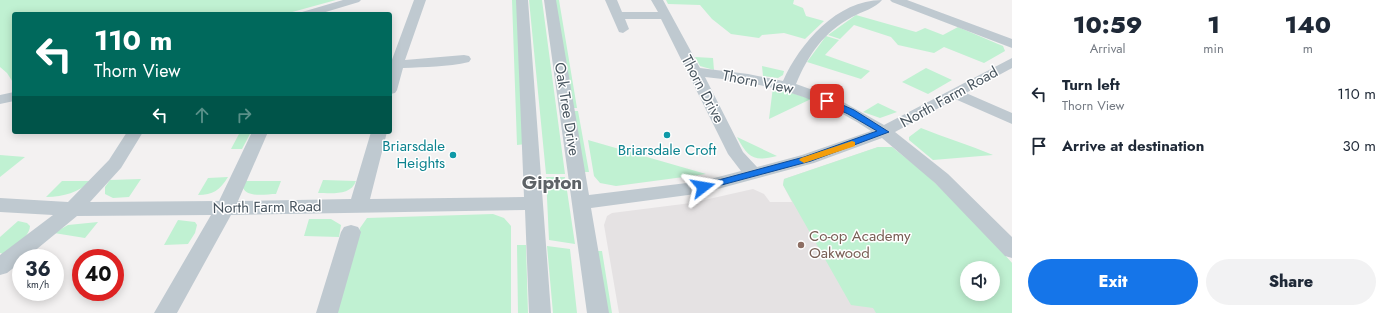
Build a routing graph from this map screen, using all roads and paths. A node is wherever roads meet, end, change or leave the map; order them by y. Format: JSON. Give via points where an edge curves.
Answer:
{"nodes":[{"id":1,"x":355,"y":0,"type":"edge"},
{"id":2,"x":420,"y":0,"type":"edge"},
{"id":3,"x":522,"y":0,"type":"edge"},
{"id":4,"x":550,"y":0,"type":"edge"},
{"id":5,"x":612,"y":0,"type":"edge"},
{"id":6,"x":657,"y":0,"type":"edge"},
{"id":7,"x":876,"y":0,"type":"edge"},
{"id":8,"x":896,"y":0,"type":"edge"},
{"id":9,"x":313,"y":12,"type":"edge"},
{"id":10,"x":617,"y":15,"type":"junction"},
{"id":11,"x":665,"y":16,"type":"junction"},
{"id":12,"x":622,"y":29,"type":"dead end"},
{"id":13,"x":1012,"y":44,"type":"edge"},
{"id":14,"x":464,"y":59,"type":"dead end"},
{"id":15,"x":1012,"y":62,"type":"edge"},
{"id":16,"x":397,"y":64,"type":"junction"},
{"id":17,"x":694,"y":72,"type":"junction"},
{"id":18,"x":392,"y":83,"type":"edge"},
{"id":19,"x":788,"y":86,"type":"junction"},
{"id":20,"x":956,"y":94,"type":"junction"},
{"id":21,"x":12,"y":97,"type":"edge"},
{"id":22,"x":0,"y":100,"type":"edge"},
{"id":23,"x":1012,"y":119,"type":"edge"},
{"id":24,"x":884,"y":132,"type":"junction"},
{"id":25,"x":133,"y":134,"type":"edge"},
{"id":26,"x":259,"y":134,"type":"edge"},
{"id":27,"x":378,"y":134,"type":"edge"},
{"id":28,"x":753,"y":174,"type":"junction"},
{"id":29,"x":534,"y":203,"type":"junction"},
{"id":30,"x":582,"y":203,"type":"junction"},
{"id":31,"x":0,"y":205,"type":"edge"},
{"id":32,"x":359,"y":205,"type":"junction"},
{"id":33,"x":225,"y":208,"type":"junction"},
{"id":34,"x":73,"y":209,"type":"junction"},
{"id":35,"x":351,"y":232,"type":"dead end"},
{"id":36,"x":1012,"y":250,"type":"edge"},
{"id":37,"x":0,"y":266,"type":"edge"},
{"id":38,"x":165,"y":313,"type":"edge"},
{"id":39,"x":327,"y":313,"type":"edge"},
{"id":40,"x":540,"y":313,"type":"edge"},
{"id":41,"x":598,"y":313,"type":"edge"}],
"edges":[{"from":1,"to":9,"type":"street"},
{"from":2,"to":16,"type":"street"},
{"from":3,"to":29,"type":"street"},
{"from":4,"to":30,"type":"street","name":"Oak Tree Drive"},
{"from":5,"to":10,"type":"street"},
{"from":6,"to":11,"type":"street","name":"Thorn Drive"},
{"from":7,"to":19,"type":"street","via":[[837,19],[812,41],[802,55]]},
{"from":8,"to":13,"type":"street"},
{"from":10,"to":11,"type":"street"},
{"from":10,"to":12,"type":"street"},
{"from":11,"to":17,"type":"street","name":"Thorn Drive"},
{"from":14,"to":16,"type":"street"},
{"from":15,"to":20,"type":"street","name":"North Farm Road"},
{"from":16,"to":18,"type":"street"},
{"from":17,"to":19,"type":"street","name":"Thorn View","via":[[736,75]]},
{"from":17,"to":28,"type":"street","name":"Thorn Drive","via":[[736,154]]},
{"from":19,"to":24,"type":"street","name":"Thorn View","via":[[851,112]]},
{"from":20,"to":23,"type":"street"},
{"from":20,"to":24,"type":"street","name":"North Farm Road"},
{"from":21,"to":22,"type":"street"},
{"from":24,"to":28,"type":"street","name":"North Farm Road"},
{"from":24,"to":36,"type":"street","name":"Thorn View","via":[[933,171],[972,207]]},
{"from":25,"to":34,"type":"street","via":[[114,164]]},
{"from":26,"to":33,"type":"street"},
{"from":27,"to":32,"type":"street"},
{"from":28,"to":30,"type":"street","name":"North Farm Road","via":[[697,188]]},
{"from":29,"to":32,"type":"street","name":"North Farm Road"},
{"from":29,"to":40,"type":"street"},
{"from":30,"to":41,"type":"street","name":"Oak Tree Drive"},
{"from":31,"to":34,"type":"street","name":"North Farm Road"},
{"from":32,"to":33,"type":"street","name":"North Farm Road"},
{"from":33,"to":34,"type":"street","name":"North Farm Road"},
{"from":33,"to":38,"type":"street"},
{"from":34,"to":37,"type":"street"},
{"from":35,"to":39,"type":"street"}]}
